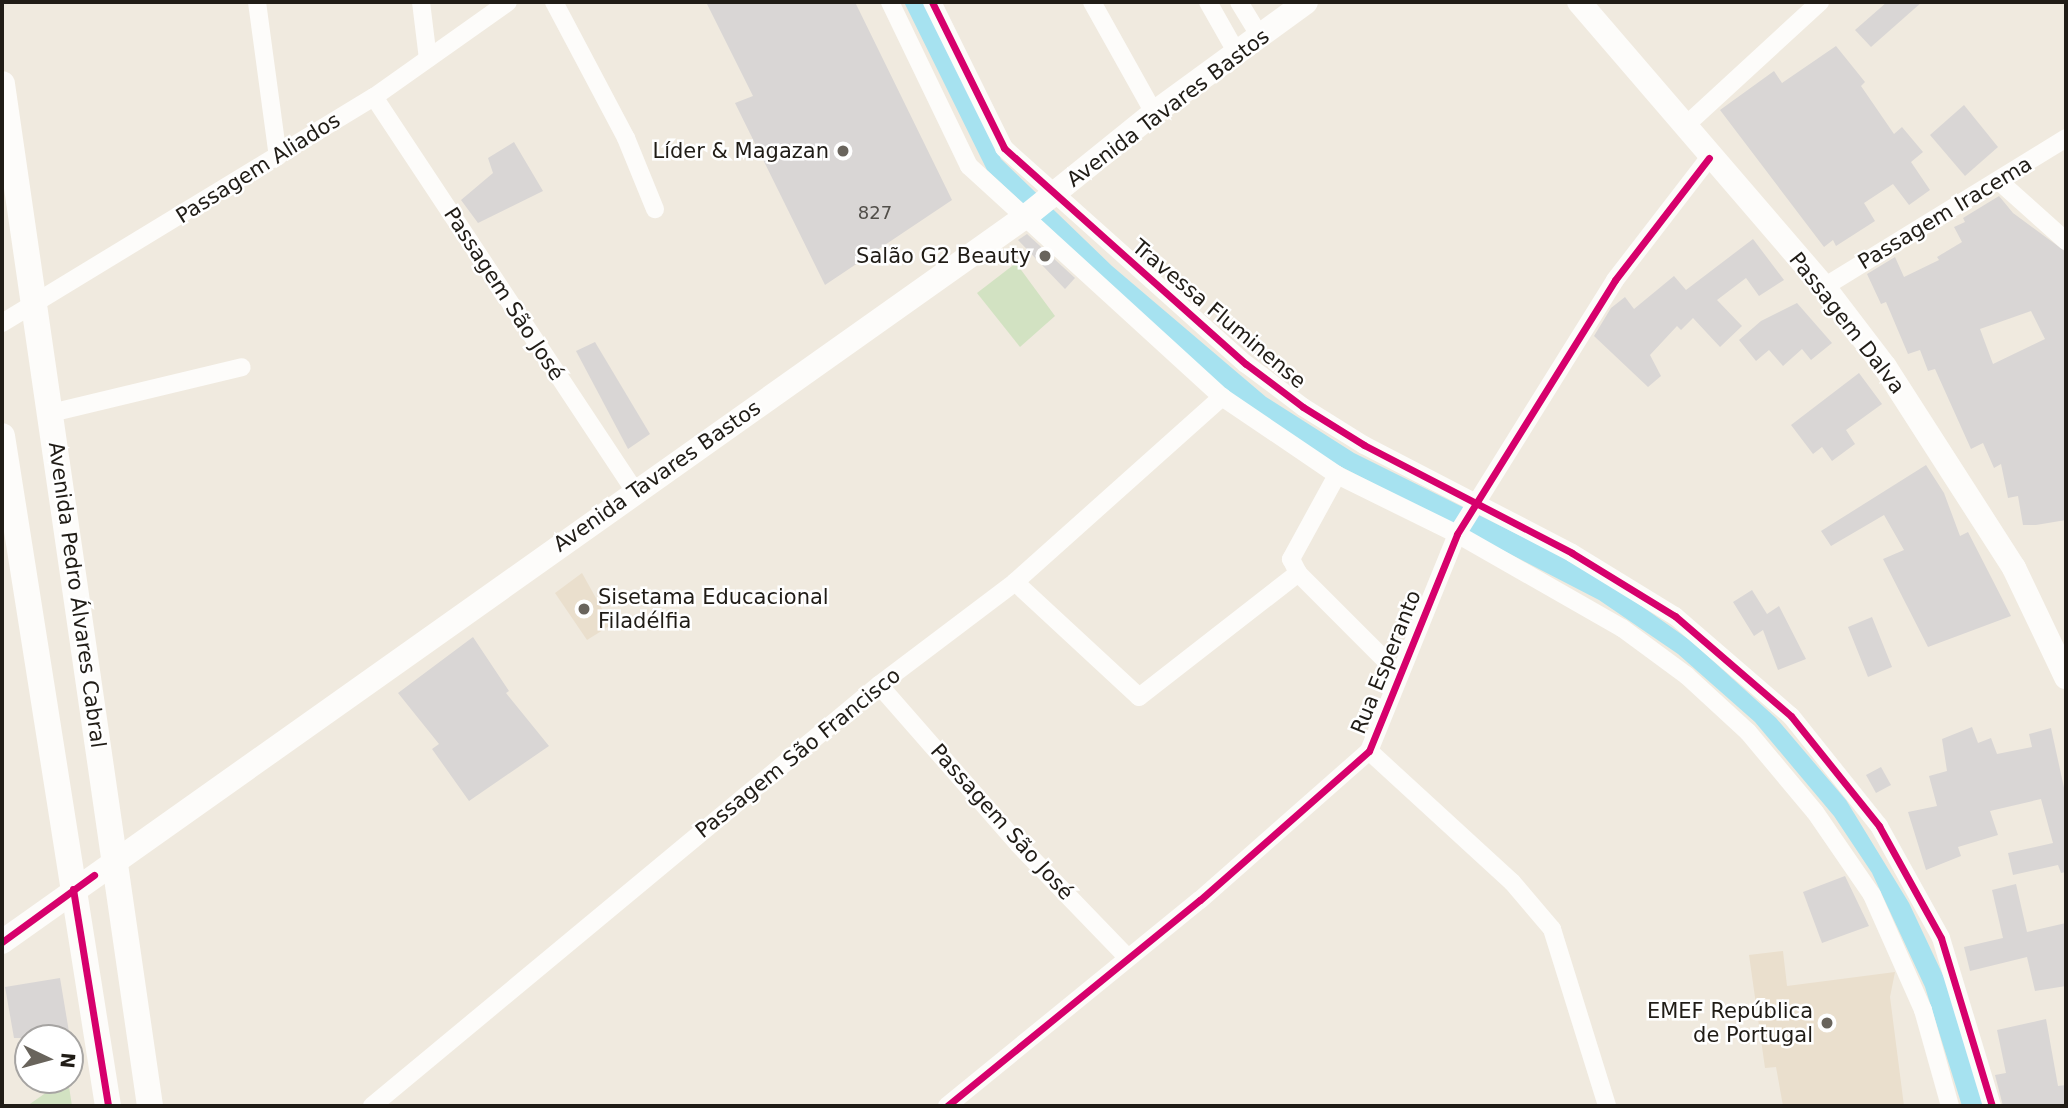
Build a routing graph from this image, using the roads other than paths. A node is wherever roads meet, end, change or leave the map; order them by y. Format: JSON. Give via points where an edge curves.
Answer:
{"nodes":[{"id":1,"x":257,"y":2,"type":"edge"},
{"id":2,"x":421,"y":2,"type":"edge"},
{"id":3,"x":508,"y":2,"type":"edge"},
{"id":4,"x":554,"y":2,"type":"edge"},
{"id":5,"x":890,"y":2,"type":"edge"},
{"id":6,"x":932,"y":2,"type":"edge"},
{"id":7,"x":1092,"y":2,"type":"edge"},
{"id":8,"x":1208,"y":2,"type":"edge"},
{"id":9,"x":1238,"y":2,"type":"edge"},
{"id":10,"x":1306,"y":2,"type":"edge"},
{"id":11,"x":1579,"y":2,"type":"edge"},
{"id":12,"x":1820,"y":2,"type":"edge"},
{"id":13,"x":1261,"y":38,"type":"junction"},
{"id":14,"x":1238,"y":55,"type":"junction"},
{"id":15,"x":428,"y":59,"type":"junction"},
{"id":16,"x":2,"y":84,"type":"edge"},
{"id":17,"x":374,"y":97,"type":"junction"},
{"id":18,"x":1154,"y":113,"type":"junction"},
{"id":19,"x":1684,"y":127,"type":"junction"},
{"id":20,"x":2066,"y":138,"type":"edge"},
{"id":21,"x":278,"y":157,"type":"junction"},
{"id":22,"x":1709,"y":158,"type":"junction"},
{"id":23,"x":2000,"y":182,"type":"junction"},
{"id":24,"x":1051,"y":197,"type":"junction"},
{"id":25,"x":655,"y":209,"type":"dead end"},
{"id":26,"x":1027,"y":215,"type":"junction"},
{"id":27,"x":2066,"y":241,"type":"edge"},
{"id":28,"x":1824,"y":287,"type":"junction"},
{"id":29,"x":36,"y":303,"type":"junction"},
{"id":30,"x":2,"y":323,"type":"edge"},
{"id":31,"x":242,"y":367,"type":"dead end"},
{"id":32,"x":1222,"y":397,"type":"junction"},
{"id":33,"x":51,"y":413,"type":"junction"},
{"id":34,"x":2,"y":436,"type":"edge"},
{"id":35,"x":1337,"y":475,"type":"junction"},
{"id":36,"x":635,"y":492,"type":"junction"},
{"id":37,"x":1473,"y":506,"type":"junction"},
{"id":38,"x":1458,"y":531,"type":"junction"},
{"id":39,"x":1298,"y":573,"type":"junction"},
{"id":40,"x":1015,"y":582,"type":"junction"},
{"id":41,"x":1399,"y":674,"type":"junction"},
{"id":42,"x":2066,"y":677,"type":"edge"},
{"id":43,"x":879,"y":685,"type":"junction"},
{"id":44,"x":1369,"y":751,"type":"junction"},
{"id":45,"x":114,"y":864,"type":"junction"},
{"id":46,"x":73,"y":889,"type":"junction"},
{"id":47,"x":2,"y":942,"type":"edge"},
{"id":48,"x":1127,"y":957,"type":"junction"},
{"id":49,"x":108,"y":1106,"type":"edge"},
{"id":50,"x":150,"y":1106,"type":"edge"},
{"id":51,"x":372,"y":1106,"type":"edge"},
{"id":52,"x":947,"y":1106,"type":"edge"},
{"id":53,"x":1606,"y":1106,"type":"edge"},
{"id":54,"x":1950,"y":1106,"type":"edge"},
{"id":55,"x":1992,"y":1106,"type":"edge"}],
"edges":[{"from":1,"to":21,"type":"street"},
{"from":2,"to":15,"type":"street"},
{"from":3,"to":15,"type":"street","name":"Passagem Aliados"},
{"from":4,"to":25,"type":"street","via":[[626,138]]},
{"from":5,"to":26,"type":"street","via":[[969,166]]},
{"from":6,"to":24,"type":"street","name":"Travessa Fluminense","via":[[1004,148]]},
{"from":7,"to":18,"type":"street"},
{"from":8,"to":14,"type":"street"},
{"from":9,"to":13,"type":"street"},
{"from":10,"to":13,"type":"main road","name":"Avenida Tavares Bastos"},
{"from":11,"to":19,"type":"main road","name":"Passagem Dalva"},
{"from":12,"to":19,"type":"street"},
{"from":13,"to":14,"type":"main road","name":"Avenida Tavares Bastos"},
{"from":14,"to":18,"type":"main road","name":"Avenida Tavares Bastos"},
{"from":15,"to":17,"type":"street","name":"Passagem Aliados"},
{"from":16,"to":29,"type":"main road","name":"Avenida Pedro Álvares Cabral"},
{"from":17,"to":21,"type":"street","name":"Passagem Aliados"},
{"from":17,"to":36,"type":"street","name":"Passagem São José"},
{"from":18,"to":24,"type":"main road","name":"Avenida Tavares Bastos"},
{"from":19,"to":22,"type":"main road","name":"Passagem Dalva"},
{"from":20,"to":23,"type":"street","name":"Passagem Iracema"},
{"from":21,"to":29,"type":"street","name":"Passagem Aliados"},
{"from":22,"to":28,"type":"main road","name":"Passagem Dalva"},
{"from":22,"to":37,"type":"street","name":"Rua Esperanto","via":[[1615,280]]},
{"from":23,"to":27,"type":"street"},
{"from":23,"to":28,"type":"street","name":"Passagem Iracema"},
{"from":24,"to":26,"type":"main road","name":"Avenida Tavares Bastos"},
{"from":24,"to":37,"type":"street","name":"Travessa Fluminense","via":[[1303,407]]},
{"from":26,"to":32,"type":"street"},
{"from":26,"to":36,"type":"main road","name":"Avenida Tavares Bastos"},
{"from":28,"to":42,"type":"main road","name":"Passagem Dalva","via":[[1885,367],[1965,487],[2014,568]]},
{"from":29,"to":30,"type":"street","name":"Passagem Aliados"},
{"from":29,"to":33,"type":"main road","name":"Avenida Pedro Álvares Cabral"},
{"from":31,"to":33,"type":"street"},
{"from":32,"to":35,"type":"street"},
{"from":32,"to":40,"type":"street","name":"Passagem São Francisco"},
{"from":33,"to":45,"type":"main road","name":"Avenida Pedro Álvares Cabral"},
{"from":34,"to":46,"type":"main road"},
{"from":35,"to":38,"type":"street"},
{"from":35,"to":39,"type":"street","via":[[1291,559]]},
{"from":36,"to":45,"type":"main road","name":"Avenida Tavares Bastos"},
{"from":37,"to":38,"type":"street","name":"Rua Esperanto"},
{"from":37,"to":55,"type":"street","name":"Travessa Fluminense","via":[[1572,553],[1675,616],[1746,673],[1826,758],[1885,837],[1941,938]]},
{"from":38,"to":41,"type":"street","name":"Rua Esperanto"},
{"from":38,"to":54,"type":"street","via":[[1622,628],[1687,676],[1748,732],[1815,812],[1872,895],[1923,1010]]},
{"from":39,"to":40,"type":"street","via":[[1139,696]]},
{"from":39,"to":41,"type":"street"},
{"from":40,"to":43,"type":"street","name":"Passagem São Francisco"},
{"from":41,"to":44,"type":"street","name":"Rua Esperanto"},
{"from":43,"to":48,"type":"street","name":"Passagem São José","via":[[1018,844]]},
{"from":43,"to":51,"type":"street","name":"Passagem São Francisco"},
{"from":44,"to":48,"type":"street","name":"Rua Esperanto","via":[[1200,900]]},
{"from":44,"to":53,"type":"street","via":[[1512,882],[1552,929]]},
{"from":45,"to":46,"type":"main road","name":"Avenida Tavares Bastos"},
{"from":45,"to":50,"type":"main road","name":"Avenida Pedro Álvares Cabral"},
{"from":46,"to":47,"type":"main road","name":"Avenida Tavares Bastos"},
{"from":46,"to":49,"type":"main road"},
{"from":48,"to":52,"type":"street","name":"Rua Esperanto"}]}
